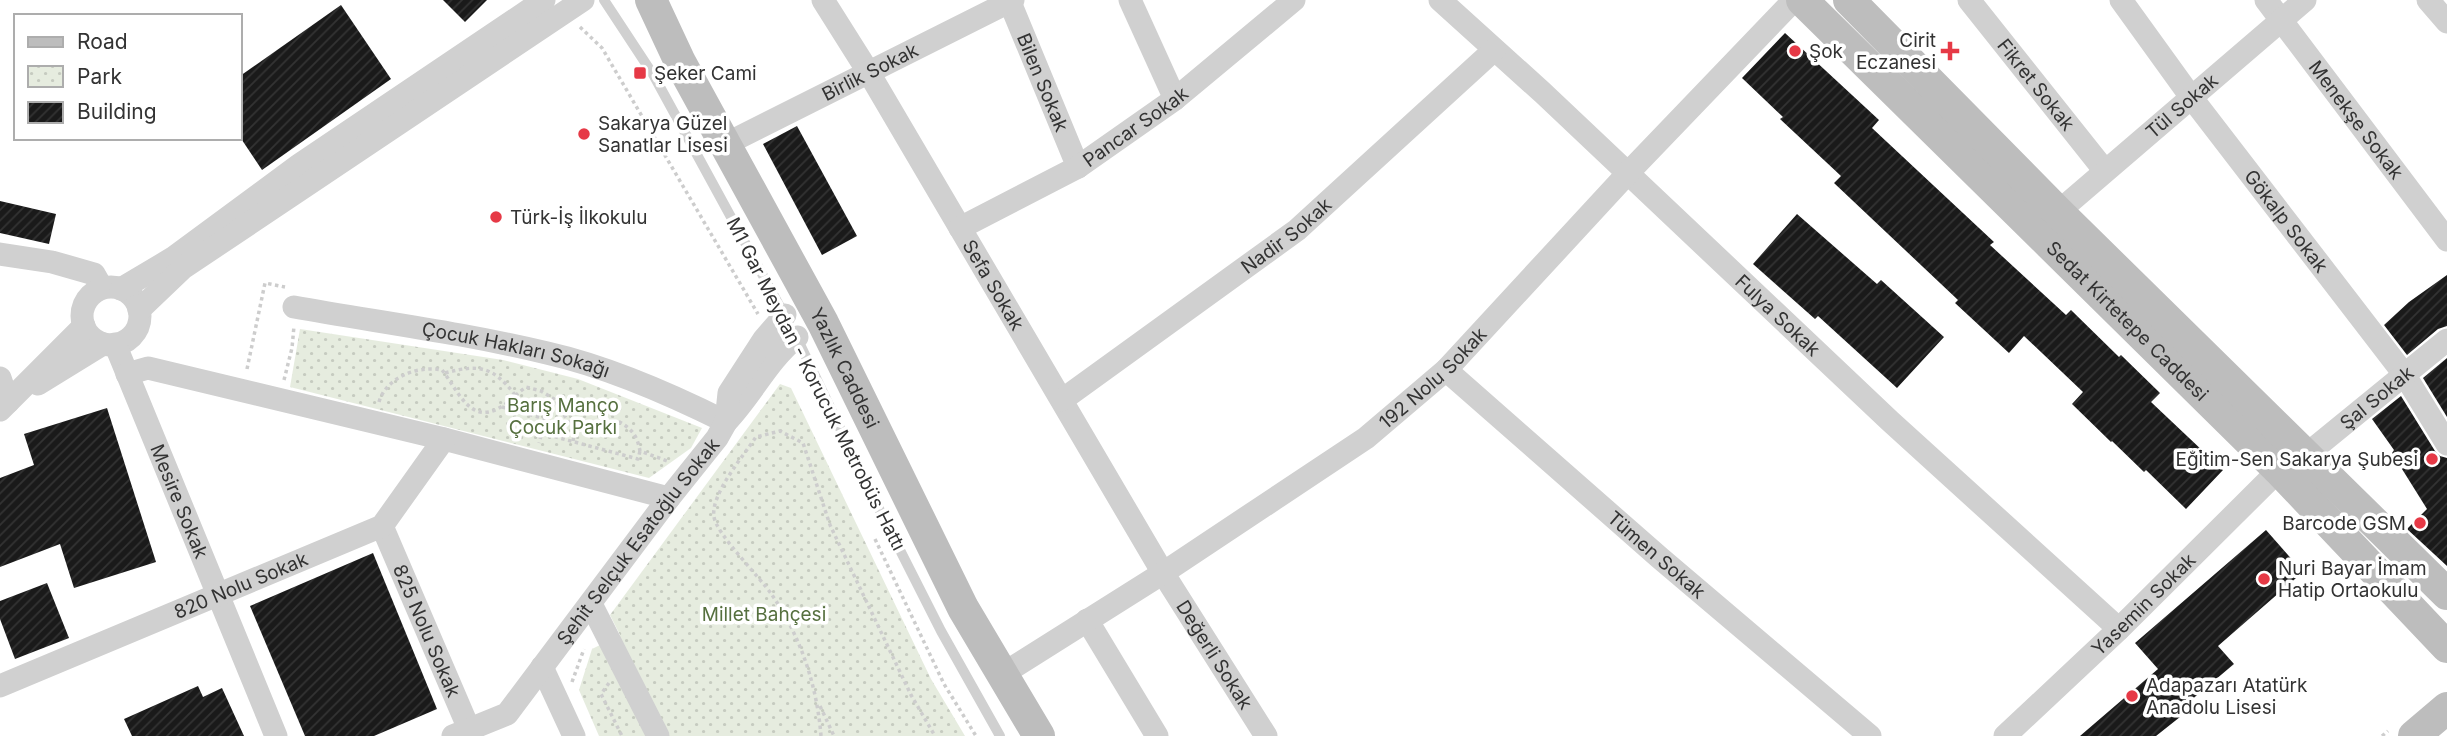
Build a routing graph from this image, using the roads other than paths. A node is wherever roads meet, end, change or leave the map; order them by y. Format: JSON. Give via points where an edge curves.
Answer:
{"nodes":[{"id":1,"x":544,"y":0,"type":"edge"},
{"id":2,"x":583,"y":0,"type":"edge"},
{"id":3,"x":604,"y":0,"type":"edge"},
{"id":4,"x":651,"y":0,"type":"edge"},
{"id":5,"x":823,"y":0,"type":"edge"},
{"id":6,"x":1130,"y":0,"type":"edge"},
{"id":7,"x":1294,"y":0,"type":"edge"},
{"id":8,"x":1440,"y":0,"type":"edge"},
{"id":9,"x":1794,"y":0,"type":"edge"},
{"id":10,"x":1802,"y":0,"type":"edge"},
{"id":11,"x":1849,"y":0,"type":"edge"},
{"id":12,"x":1969,"y":0,"type":"edge"},
{"id":13,"x":2121,"y":0,"type":"edge"},
{"id":14,"x":2266,"y":0,"type":"edge"},
{"id":15,"x":2305,"y":0,"type":"edge"},
{"id":16,"x":2428,"y":0,"type":"edge"},
{"id":17,"x":1011,"y":1,"type":"edge"},
{"id":18,"x":2281,"y":20,"type":"junction"},
{"id":19,"x":2447,"y":22,"type":"edge"},
{"id":20,"x":1494,"y":50,"type":"junction"},
{"id":21,"x":869,"y":73,"type":"junction"},
{"id":22,"x":2191,"y":97,"type":"junction"},
{"id":23,"x":1175,"y":99,"type":"junction"},
{"id":24,"x":726,"y":144,"type":"junction"},
{"id":25,"x":1078,"y":167,"type":"junction"},
{"id":26,"x":2105,"y":171,"type":"junction"},
{"id":27,"x":1628,"y":173,"type":"junction"},
{"id":28,"x":2058,"y":212,"type":"junction"},
{"id":29,"x":960,"y":228,"type":"junction"},
{"id":30,"x":2447,"y":240,"type":"edge"},
{"id":31,"x":0,"y":254,"type":"edge"},
{"id":32,"x":112,"y":289,"type":"junction"},
{"id":33,"x":292,"y":306,"type":"road end"},
{"id":34,"x":139,"y":310,"type":"junction"},
{"id":35,"x":785,"y":315,"type":"junction"},
{"id":36,"x":84,"y":326,"type":"junction"},
{"id":37,"x":797,"y":337,"type":"junction"},
{"id":38,"x":2447,"y":341,"type":"edge"},
{"id":39,"x":109,"y":344,"type":"junction"},
{"id":40,"x":1446,"y":370,"type":"junction"},
{"id":41,"x":128,"y":374,"type":"junction"},
{"id":42,"x":0,"y":378,"type":"edge"},
{"id":43,"x":2408,"y":380,"type":"junction"},
{"id":44,"x":1062,"y":400,"type":"junction"},
{"id":45,"x":4,"y":406,"type":"edge"},
{"id":46,"x":726,"y":422,"type":"junction"},
{"id":47,"x":444,"y":439,"type":"junction"},
{"id":48,"x":2447,"y":444,"type":"edge"},
{"id":49,"x":2306,"y":455,"type":"junction"},
{"id":50,"x":2279,"y":470,"type":"junction"},
{"id":51,"x":669,"y":498,"type":"junction"},
{"id":52,"x":382,"y":526,"type":"junction"},
{"id":53,"x":1163,"y":573,"type":"junction"},
{"id":54,"x":2447,"y":594,"type":"edge"},
{"id":55,"x":218,"y":595,"type":"junction"},
{"id":56,"x":596,"y":613,"type":"junction"},
{"id":57,"x":1087,"y":620,"type":"junction"},
{"id":58,"x":2119,"y":628,"type":"junction"},
{"id":59,"x":2447,"y":647,"type":"edge"},
{"id":60,"x":542,"y":667,"type":"junction"},
{"id":61,"x":1001,"y":675,"type":"junction"},
{"id":62,"x":0,"y":685,"type":"edge"},
{"id":63,"x":2447,"y":708,"type":"edge"},
{"id":64,"x":464,"y":734,"type":"edge"},
{"id":65,"x":276,"y":736,"type":"edge"},
{"id":66,"x":574,"y":736,"type":"edge"},
{"id":67,"x":658,"y":736,"type":"edge"},
{"id":68,"x":1000,"y":736,"type":"edge"},
{"id":69,"x":1039,"y":736,"type":"edge"},
{"id":70,"x":1157,"y":736,"type":"edge"},
{"id":71,"x":1266,"y":736,"type":"edge"},
{"id":72,"x":1870,"y":736,"type":"edge"},
{"id":73,"x":2005,"y":736,"type":"edge"},
{"id":74,"x":2414,"y":736,"type":"edge"}],
"edges":[{"from":1,"to":32,"type":"street","via":[[299,165],[173,258]]},
{"from":2,"to":34,"type":"street","via":[[183,268]]},
{"from":3,"to":35,"type":"lane","name":"M1 Gar Meydan - Korucuk Metrobüs Hattı","via":[[654,76]]},
{"from":4,"to":24,"type":"main road","name":"Yazlık Caddesi"},
{"from":5,"to":21,"type":"street","name":"Sefa Sokak"},
{"from":6,"to":23,"type":"street"},
{"from":7,"to":23,"type":"street","name":"Pancar Sokak"},
{"from":8,"to":20,"type":"street","name":"Fulya Sokak"},
{"from":9,"to":27,"type":"street","name":"192 Nolu Sokak"},
{"from":10,"to":50,"type":"main road","name":"Sedat Kirtetepe Caddesi"},
{"from":11,"to":28,"type":"main road","name":"Sedat Kirtetepe Caddesi"},
{"from":12,"to":26,"type":"street","name":"Fikret Sokak"},
{"from":13,"to":22,"type":"street","name":"Gökalp Sokak"},
{"from":14,"to":18,"type":"street","name":"Menekşe Sokak"},
{"from":15,"to":18,"type":"street","name":"Tül Sokak"},
{"from":16,"to":19,"type":"street"},
{"from":17,"to":21,"type":"street","name":"Birlik Sokak"},
{"from":17,"to":25,"type":"street","name":"Bilen Sokak"},
{"from":18,"to":22,"type":"street","name":"Tül Sokak"},
{"from":18,"to":30,"type":"street","name":"Menekşe Sokak"},
{"from":20,"to":27,"type":"street","name":"Fulya Sokak"},
{"from":20,"to":44,"type":"street","name":"Nadir Sokak","via":[[1297,230]]},
{"from":21,"to":24,"type":"street","name":"Birlik Sokak"},
{"from":21,"to":29,"type":"street","name":"Sefa Sokak"},
{"from":22,"to":26,"type":"street","name":"Tül Sokak"},
{"from":22,"to":43,"type":"street","name":"Gökalp Sokak"},
{"from":23,"to":25,"type":"street","name":"Pancar Sokak"},
{"from":24,"to":61,"type":"main road","name":"Yazlık Caddesi","via":[[823,323],[963,608]]},
{"from":25,"to":29,"type":"street","name":"Pancar Sokak"},
{"from":26,"to":28,"type":"street","name":"Tül Sokak"},
{"from":27,"to":40,"type":"street","name":"192 Nolu Sokak"},
{"from":27,"to":58,"type":"street","name":"Fulya Sokak","via":[[1891,422]]},
{"from":28,"to":49,"type":"main road","name":"Sedat Kirtetepe Caddesi"},
{"from":29,"to":44,"type":"street","name":"Sefa Sokak"},
{"from":31,"to":32,"type":"street","via":[[94,274]]},
{"from":32,"to":34,"type":"street","via":[[136,301]]},
{"from":32,"to":36,"type":"street","via":[[88,299]]},
{"from":33,"to":46,"type":"street","name":"Çocuk Hakları Sokağı","via":[[548,353],[607,370]]},
{"from":34,"to":39,"type":"street","via":[[130,337]]},
{"from":35,"to":37,"type":"lane","name":"M1 Gar Meydan - Korucuk Metrobüs Hattı"},
{"from":35,"to":46,"type":"street","name":"Şehit Selçuk Esatoğlu Sokak","via":[[729,393]]},
{"from":36,"to":39,"type":"street","via":[[88,334]]},
{"from":36,"to":45,"type":"street"},
{"from":37,"to":46,"type":"street","via":[[781,350]]},
{"from":37,"to":68,"type":"lane","name":"M1 Gar Meydan - Korucuk Metrobüs Hattı","via":[[941,631]]},
{"from":38,"to":43,"type":"street","name":"Şal Sokak"},
{"from":39,"to":41,"type":"street","name":"Mesire Sokak"},
{"from":39,"to":45,"type":"street"},
{"from":40,"to":53,"type":"street","name":"192 Nolu Sokak","via":[[1366,438]]},
{"from":40,"to":72,"type":"street","name":"Tümen Sokak"},
{"from":41,"to":47,"type":"street","via":[[148,368]]},
{"from":41,"to":55,"type":"street","name":"Mesire Sokak"},
{"from":42,"to":45,"type":"street"},
{"from":43,"to":48,"type":"street","name":"Gökalp Sokak"},
{"from":43,"to":49,"type":"street","name":"Şal Sokak"},
{"from":44,"to":53,"type":"street","name":"Sefa Sokak"},
{"from":46,"to":51,"type":"street","name":"Şehit Selçuk Esatoğlu Sokak"},
{"from":47,"to":51,"type":"street"},
{"from":47,"to":52,"type":"street"},
{"from":49,"to":54,"type":"main road","name":"Sedat Kirtetepe Caddesi"},
{"from":50,"to":58,"type":"street","name":"Yasemin Sokak"},
{"from":50,"to":59,"type":"main road","name":"Sedat Kirtetepe Caddesi"},
{"from":51,"to":56,"type":"street","name":"Şehit Selçuk Esatoğlu Sokak"},
{"from":52,"to":55,"type":"street","name":"820 Nolu Sokak"},
{"from":52,"to":64,"type":"street","name":"825 Nolu Sokak"},
{"from":53,"to":57,"type":"street","name":"192 Nolu Sokak"},
{"from":53,"to":71,"type":"street","name":"Değerli Sokak"},
{"from":55,"to":62,"type":"street","name":"820 Nolu Sokak"},
{"from":55,"to":65,"type":"street","name":"Mesire Sokak"},
{"from":56,"to":60,"type":"street","name":"Şehit Selçuk Esatoğlu Sokak"},
{"from":56,"to":67,"type":"street"},
{"from":57,"to":61,"type":"street","name":"192 Nolu Sokak"},
{"from":57,"to":70,"type":"street"},
{"from":58,"to":73,"type":"street","name":"Yasemin Sokak"},
{"from":60,"to":64,"type":"street","name":"Şehit Selçuk Esatoğlu Sokak","via":[[507,714]]},
{"from":60,"to":66,"type":"street"},
{"from":61,"to":69,"type":"main road","name":"Yazlık Caddesi"},
{"from":63,"to":74,"type":"main road"}]}
